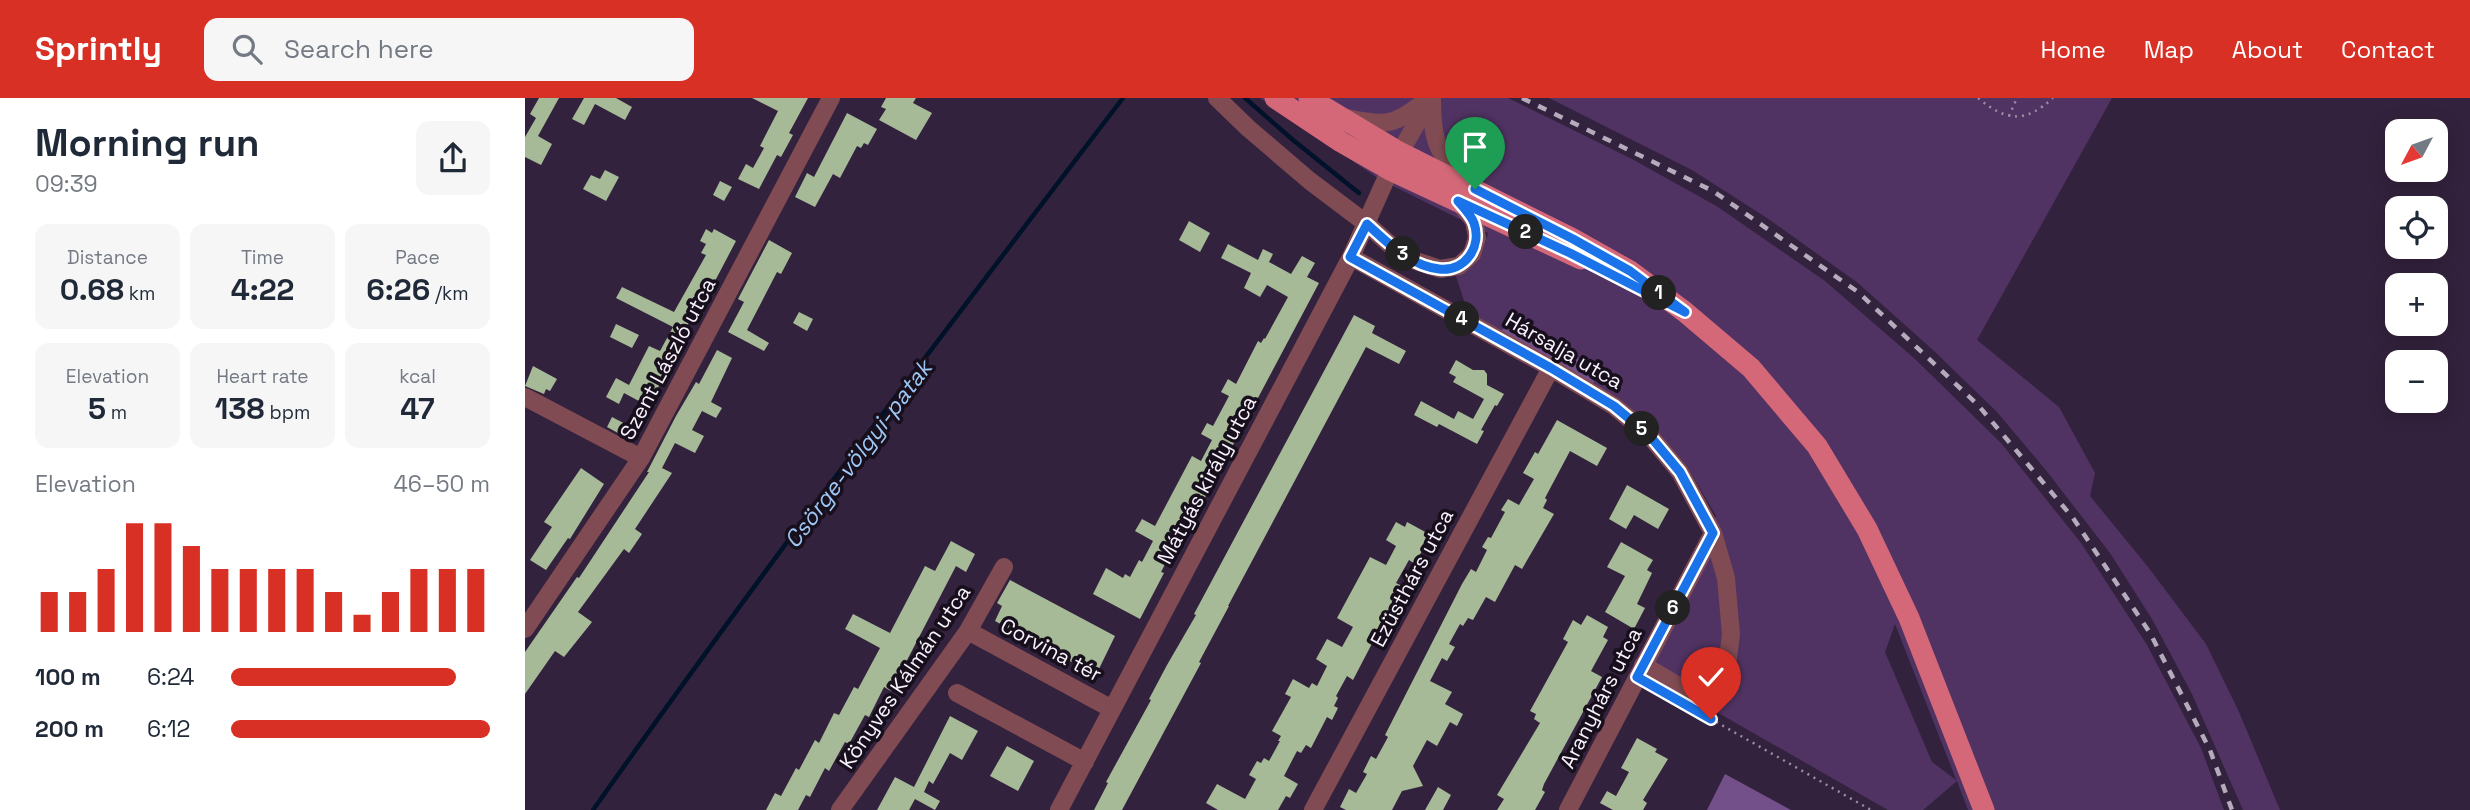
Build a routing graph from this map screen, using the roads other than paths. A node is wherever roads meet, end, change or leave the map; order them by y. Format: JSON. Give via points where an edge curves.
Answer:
{"nodes":[{"id":1,"x":831,"y":98,"type":"edge"},
{"id":2,"x":1217,"y":98,"type":"edge"},
{"id":3,"x":1275,"y":98,"type":"edge"},
{"id":4,"x":1309,"y":98,"type":"edge"},
{"id":5,"x":1431,"y":98,"type":"edge"},
{"id":6,"x":1338,"y":116,"type":"junction"},
{"id":7,"x":1394,"y":161,"type":"junction"},
{"id":8,"x":1467,"y":195,"type":"junction"},
{"id":9,"x":1367,"y":224,"type":"junction"},
{"id":10,"x":1350,"y":257,"type":"junction"},
{"id":11,"x":1551,"y":368,"type":"junction"},
{"id":12,"x":525,"y":397,"type":"edge"},
{"id":13,"x":641,"y":458,"type":"junction"},
{"id":14,"x":1713,"y":533,"type":"junction"},
{"id":15,"x":1004,"y":567,"type":"dead end"},
{"id":16,"x":525,"y":629,"type":"edge"},
{"id":17,"x":968,"y":632,"type":"junction"},
{"id":18,"x":1643,"y":665,"type":"junction"},
{"id":19,"x":957,"y":693,"type":"dead end"},
{"id":20,"x":1112,"y":709,"type":"junction"},
{"id":21,"x":1085,"y":762,"type":"junction"},
{"id":22,"x":840,"y":810,"type":"edge"},
{"id":23,"x":1059,"y":810,"type":"edge"},
{"id":24,"x":1313,"y":810,"type":"edge"},
{"id":25,"x":1568,"y":810,"type":"edge"},
{"id":26,"x":1984,"y":810,"type":"edge"}],
"edges":[{"from":1,"to":13,"type":"street","name":"Szent László utca"},
{"from":2,"to":9,"type":"street","via":[[1310,181]]},
{"from":3,"to":7,"type":"main road","via":[[1341,142]]},
{"from":4,"to":6,"type":"main road"},
{"from":5,"to":6,"type":"street","via":[[1399,120],[1381,124]]},
{"from":5,"to":7,"type":"street","name":"Mátyás király utca"},
{"from":5,"to":8,"type":"street","via":[[1437,145]]},
{"from":6,"to":7,"type":"main road"},
{"from":7,"to":8,"type":"main road"},
{"from":7,"to":9,"type":"street","name":"Mátyás király utca"},
{"from":8,"to":9,"type":"street","via":[[1477,238],[1472,254],[1459,266],[1440,269],[1416,261]]},
{"from":8,"to":26,"type":"main road","via":[[1573,239],[1630,271],[1751,368],[1817,446],[1867,529],[1909,618]]},
{"from":9,"to":10,"type":"street","name":"Mátyás király utca"},
{"from":10,"to":11,"type":"street","name":"Hársalja utca"},
{"from":10,"to":20,"type":"street","name":"Mátyás király utca"},
{"from":11,"to":14,"type":"street","name":"Hársalja utca","via":[[1614,406],[1650,436],[1680,472]]},
{"from":11,"to":24,"type":"street","name":"Ezüsthárs utca"},
{"from":12,"to":13,"type":"street"},
{"from":13,"to":16,"type":"street","name":"Szent László utca"},
{"from":14,"to":18,"type":"street","name":"Aranyhárs utca"},
{"from":14,"to":18,"type":"street","name":"Hársalja utca","via":[[1725,578],[1731,634],[1725,682],[1709,699],[1695,696]]},
{"from":15,"to":17,"type":"street","name":"Könyves Kálmán utca"},
{"from":17,"to":20,"type":"street","name":"Corvina tér"},
{"from":17,"to":22,"type":"street","name":"Könyves Kálmán utca"},
{"from":18,"to":25,"type":"street","name":"Aranyhárs utca"},
{"from":19,"to":21,"type":"street"},
{"from":20,"to":21,"type":"street","name":"Mátyás király utca"},
{"from":21,"to":23,"type":"street","name":"Mátyás király utca"}]}
